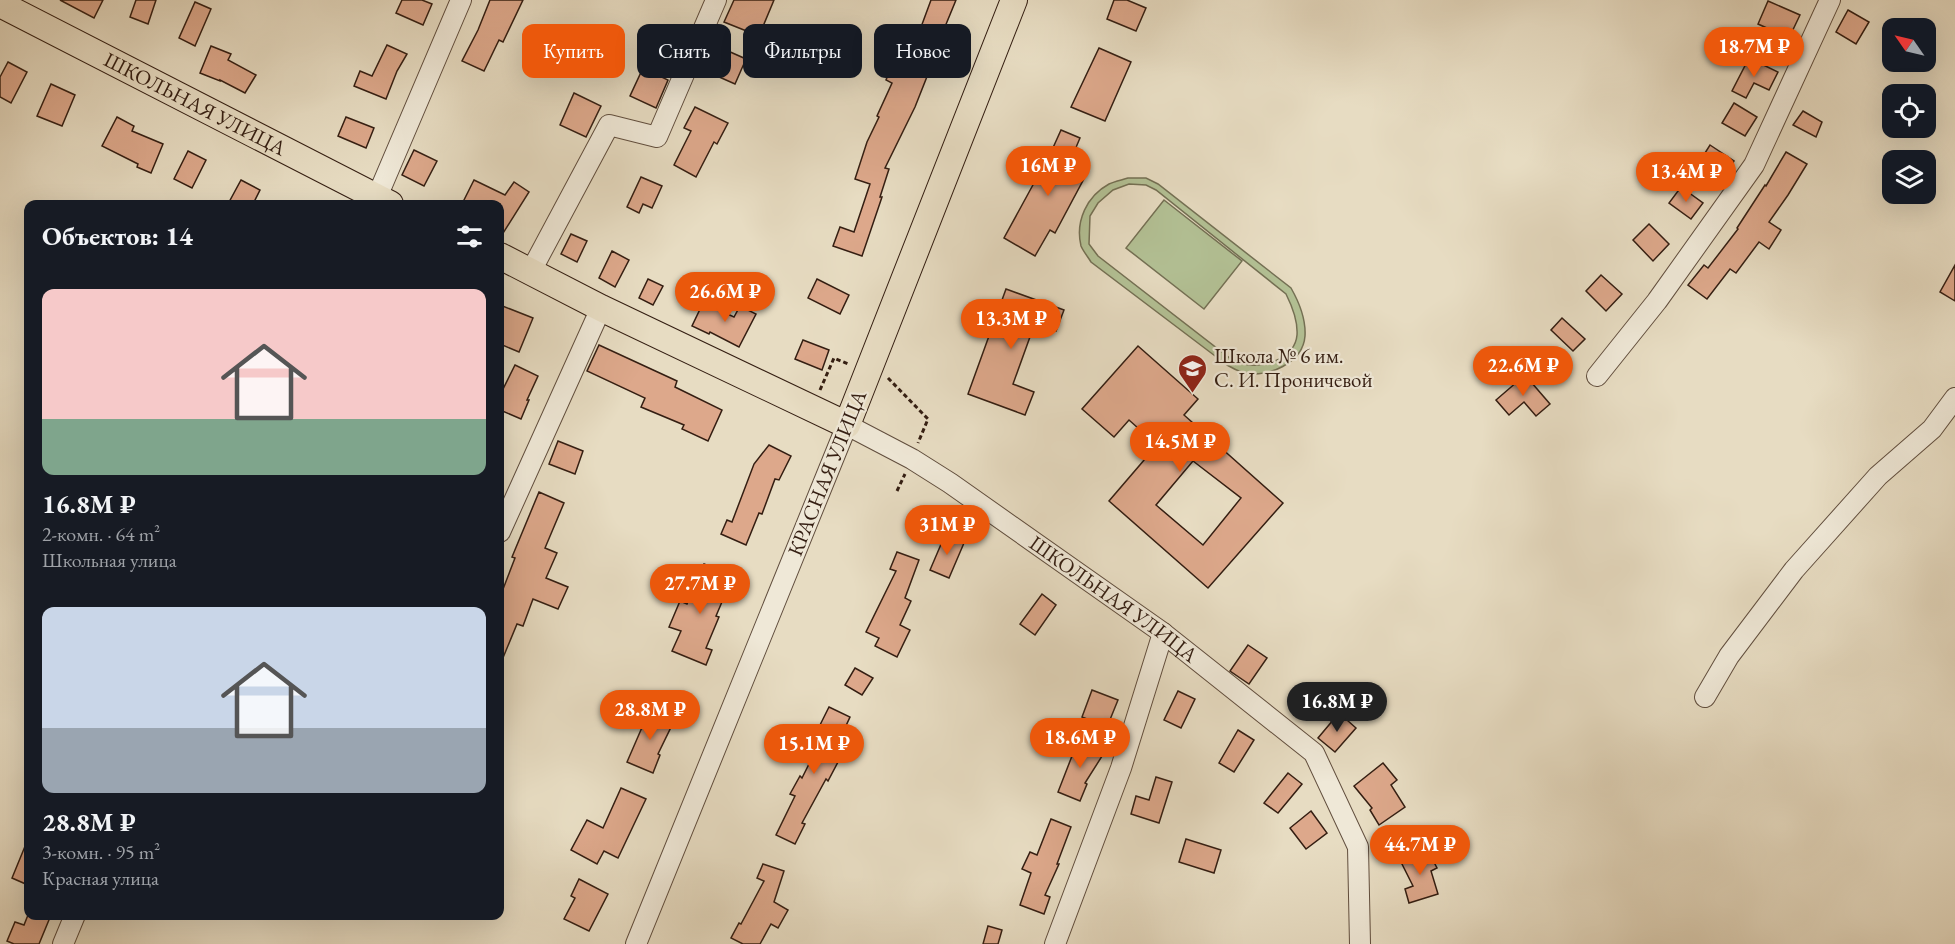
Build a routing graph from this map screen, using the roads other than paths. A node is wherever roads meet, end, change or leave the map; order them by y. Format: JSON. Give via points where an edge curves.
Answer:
{"nodes":[{"id":1,"x":460,"y":0,"type":"edge"},
{"id":2,"x":716,"y":0,"type":"edge"},
{"id":3,"x":1014,"y":0,"type":"edge"},
{"id":4,"x":1830,"y":0,"type":"edge"},
{"id":5,"x":0,"y":4,"type":"edge"},
{"id":6,"x":376,"y":200,"type":"edge"},
{"id":7,"x":381,"y":200,"type":"edge"},
{"id":8,"x":504,"y":258,"type":"edge"},
{"id":9,"x":531,"y":272,"type":"junction"},
{"id":10,"x":601,"y":308,"type":"junction"},
{"id":11,"x":1597,"y":376,"type":"dead end"},
{"id":12,"x":1955,"y":398,"type":"edge"},
{"id":13,"x":846,"y":425,"type":"junction"},
{"id":14,"x":504,"y":523,"type":"edge"},
{"id":15,"x":1163,"y":633,"type":"junction"},
{"id":16,"x":1705,"y":697,"type":"dead end"},
{"id":17,"x":73,"y":920,"type":"edge"},
{"id":18,"x":63,"y":944,"type":"edge"},
{"id":19,"x":636,"y":944,"type":"edge"},
{"id":20,"x":1055,"y":944,"type":"edge"},
{"id":21,"x":1360,"y":944,"type":"edge"}],
"edges":[{"from":1,"to":7,"type":"street"},
{"from":2,"to":9,"type":"street","via":[[657,137],[609,125]]},
{"from":3,"to":13,"type":"main road","name":"КРАСНАЯ УЛИЦА"},
{"from":4,"to":11,"type":"street","via":[[1754,165],[1657,301]]},
{"from":5,"to":6,"type":"main road","name":"ШКОЛЬНАЯ УЛИЦА"},
{"from":8,"to":9,"type":"main road","name":"ШКОЛЬНАЯ УЛИЦА"},
{"from":9,"to":10,"type":"main road","name":"ШКОЛЬНАЯ УЛИЦА"},
{"from":10,"to":13,"type":"main road","name":"ШКОЛЬНАЯ УЛИЦА"},
{"from":10,"to":14,"type":"street"},
{"from":12,"to":16,"type":"street","via":[[1932,429],[1878,476],[1794,570],[1729,656]]},
{"from":13,"to":15,"type":"street","name":"ШКОЛЬНАЯ УЛИЦА","via":[[950,483]]},
{"from":13,"to":19,"type":"street","name":"КРАСНАЯ УЛИЦА"},
{"from":15,"to":20,"type":"street","via":[[1121,768]]},
{"from":15,"to":21,"type":"street","name":"ШКОЛЬНАЯ УЛИЦА","via":[[1314,753],[1358,847]]},
{"from":17,"to":18,"type":"street"}]}
